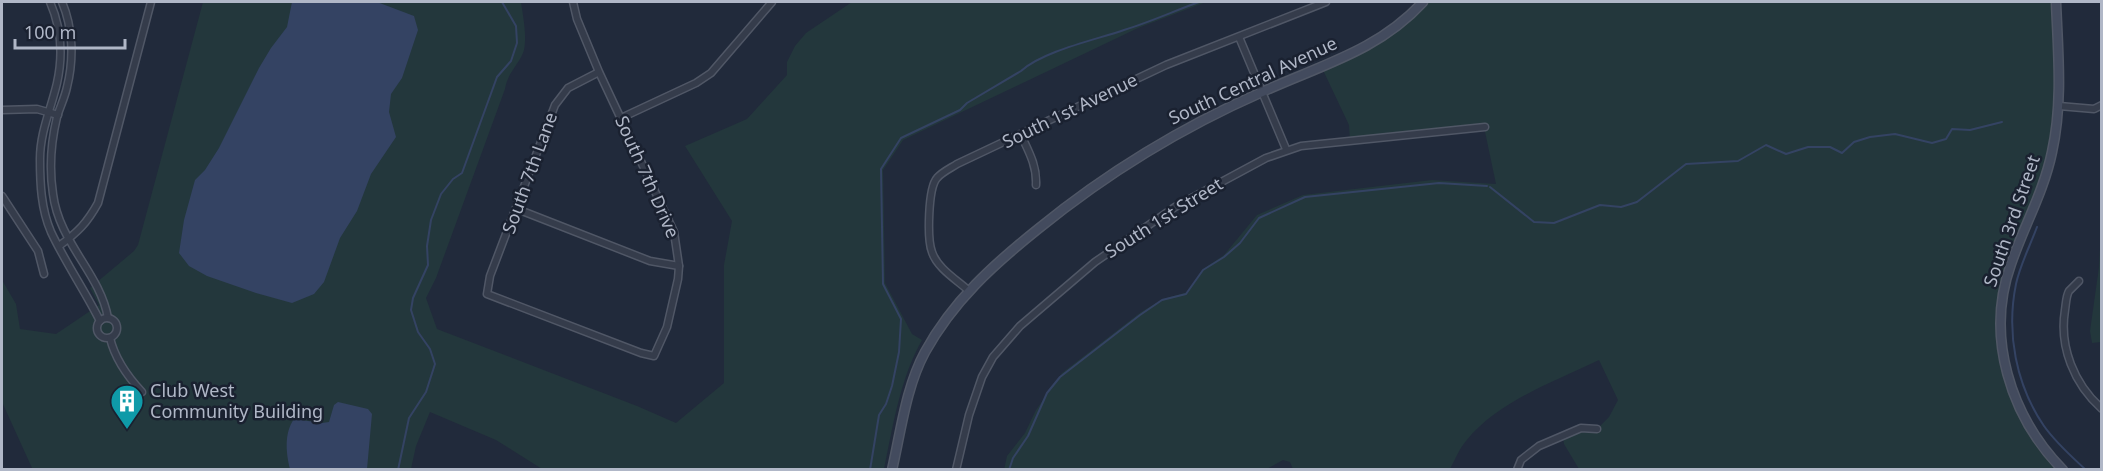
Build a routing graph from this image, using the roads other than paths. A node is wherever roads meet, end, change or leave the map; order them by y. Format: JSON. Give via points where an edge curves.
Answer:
{"nodes":[{"id":1,"x":50,"y":2,"type":"edge"},
{"id":2,"x":62,"y":2,"type":"edge"},
{"id":3,"x":151,"y":2,"type":"edge"},
{"id":4,"x":573,"y":2,"type":"edge"},
{"id":5,"x":772,"y":2,"type":"edge"},
{"id":6,"x":1326,"y":2,"type":"edge"},
{"id":7,"x":1423,"y":2,"type":"edge"},
{"id":8,"x":2056,"y":2,"type":"edge"},
{"id":9,"x":1239,"y":37,"type":"junction"},
{"id":10,"x":598,"y":72,"type":"junction"},
{"id":11,"x":1262,"y":92,"type":"junction"},
{"id":12,"x":2102,"y":105,"type":"edge"},
{"id":13,"x":2059,"y":106,"type":"junction"},
{"id":14,"x":2,"y":110,"type":"edge"},
{"id":15,"x":48,"y":112,"type":"junction"},
{"id":16,"x":58,"y":115,"type":"junction"},
{"id":17,"x":621,"y":118,"type":"junction"},
{"id":18,"x":1485,"y":127,"type":"dead end"},
{"id":19,"x":1021,"y":135,"type":"junction"},
{"id":20,"x":1286,"y":149,"type":"junction"},
{"id":21,"x":1036,"y":185,"type":"dead end"},
{"id":22,"x":2,"y":196,"type":"edge"},
{"id":23,"x":517,"y":209,"type":"junction"},
{"id":24,"x":68,"y":240,"type":"junction"},
{"id":25,"x":59,"y":246,"type":"junction"},
{"id":26,"x":679,"y":266,"type":"junction"},
{"id":27,"x":44,"y":274,"type":"dead end"},
{"id":28,"x":2079,"y":281,"type":"dead end"},
{"id":29,"x":968,"y":290,"type":"junction"},
{"id":30,"x":108,"y":318,"type":"junction"},
{"id":31,"x":100,"y":321,"type":"junction"},
{"id":32,"x":110,"y":338,"type":"junction"},
{"id":33,"x":654,"y":356,"type":"joint"},
{"id":34,"x":142,"y":392,"type":"dead end"},
{"id":35,"x":2102,"y":409,"type":"edge"},
{"id":36,"x":1597,"y":429,"type":"dead end"},
{"id":37,"x":892,"y":470,"type":"edge"},
{"id":38,"x":956,"y":470,"type":"edge"},
{"id":39,"x":1517,"y":470,"type":"edge"},
{"id":40,"x":2063,"y":470,"type":"edge"}],
"edges":[{"from":1,"to":15,"type":"street","via":[[61,44],[57,84]]},
{"from":2,"to":16,"type":"street","via":[[72,55],[68,87]]},
{"from":3,"to":24,"type":"street","via":[[98,203],[89,220]]},
{"from":4,"to":10,"type":"street","name":"South 7th Drive"},
{"from":5,"to":17,"type":"street","via":[[711,73]]},
{"from":6,"to":9,"type":"street","name":"South 1st Avenue"},
{"from":7,"to":11,"type":"street","name":"South Central Avenue","via":[[1402,23],[1372,43]]},
{"from":8,"to":13,"type":"street","name":"South 3rd Street"},
{"from":9,"to":11,"type":"street"},
{"from":9,"to":19,"type":"street","name":"South 1st Avenue","via":[[1166,65]]},
{"from":10,"to":17,"type":"street","name":"South 7th Drive"},
{"from":10,"to":23,"type":"street","name":"South 7th Lane","via":[[568,88],[555,105]]},
{"from":11,"to":20,"type":"street"},
{"from":11,"to":29,"type":"street","name":"South Central Avenue","via":[[1165,140],[1098,182]]},
{"from":12,"to":13,"type":"street","via":[[2094,109]]},
{"from":13,"to":40,"type":"street","name":"South 3rd Street","via":[[2048,170],[2005,282],[2000,332],[2005,366],[2017,402],[2036,437]]},
{"from":14,"to":15,"type":"street"},
{"from":15,"to":16,"type":"street"},
{"from":15,"to":25,"type":"street","via":[[40,144],[41,195]]},
{"from":16,"to":24,"type":"street","via":[[51,156],[52,194]]},
{"from":17,"to":26,"type":"street","name":"South 7th Drive","via":[[674,232]]},
{"from":18,"to":20,"type":"street","name":"South 1st Street"},
{"from":19,"to":21,"type":"street","via":[[1035,164]]},
{"from":19,"to":29,"type":"street","name":"South 1st Avenue","via":[[957,164],[937,178],[932,188],[932,253]]},
{"from":20,"to":38,"type":"street","name":"South 1st Street","via":[[1215,184],[1130,236],[1020,326],[993,357],[982,377]]},
{"from":22,"to":27,"type":"street","via":[[38,251]]},
{"from":23,"to":26,"type":"street","via":[[650,261]]},
{"from":23,"to":33,"type":"street","name":"South 7th Lane","via":[[490,276],[487,294]]},
{"from":24,"to":25,"type":"street"},
{"from":24,"to":30,"type":"street","via":[[102,297]]},
{"from":25,"to":31,"type":"street"},
{"from":26,"to":33,"type":"street","name":"South 7th Drive","via":[[669,318]]},
{"from":28,"to":35,"type":"street","via":[[2068,292],[2064,319],[2067,353],[2083,389]]},
{"from":29,"to":37,"type":"street","name":"South Central Avenue","via":[[924,353],[910,391]]},
{"from":30,"to":31,"type":"street"},
{"from":30,"to":32,"type":"street","via":[[115,321],[117,328]]},
{"from":31,"to":32,"type":"street","via":[[98,333]]},
{"from":32,"to":34,"type":"street","via":[[124,370]]},
{"from":36,"to":39,"type":"street","via":[[1581,428],[1539,446],[1521,460]]}]}
